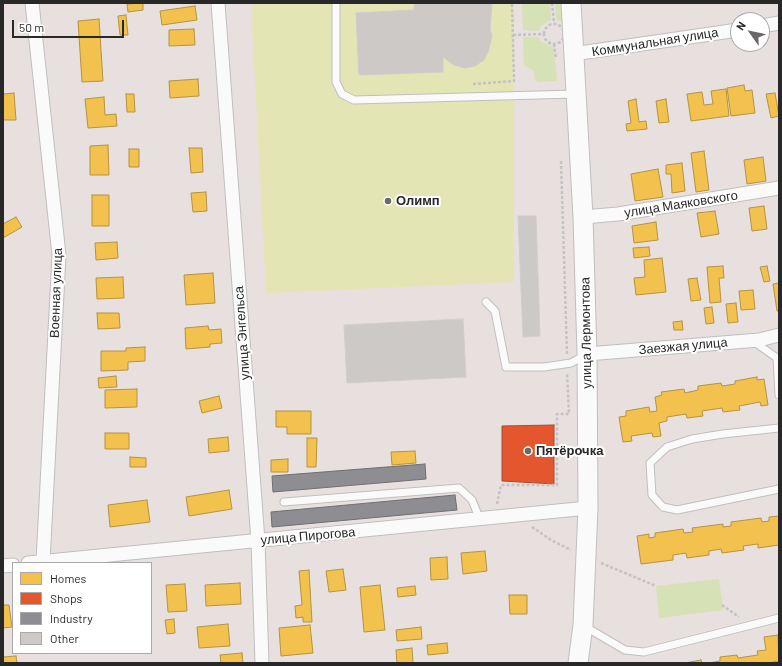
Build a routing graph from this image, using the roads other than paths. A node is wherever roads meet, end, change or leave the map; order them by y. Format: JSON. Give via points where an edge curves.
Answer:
{"nodes":[{"id":1,"x":32,"y":3,"type":"edge"},
{"id":2,"x":218,"y":3,"type":"edge"},
{"id":3,"x":336,"y":3,"type":"edge"},
{"id":4,"x":571,"y":3,"type":"edge"},
{"id":5,"x":730,"y":31,"type":"edge"},
{"id":6,"x":573,"y":54,"type":"junction"},
{"id":7,"x":575,"y":94,"type":"junction"},
{"id":8,"x":779,"y":188,"type":"edge"},
{"id":9,"x":583,"y":217,"type":"junction"},
{"id":10,"x":486,"y":302,"type":"dead end"},
{"id":11,"x":779,"y":335,"type":"edge"},
{"id":12,"x":752,"y":341,"type":"junction"},
{"id":13,"x":587,"y":354,"type":"junction"},
{"id":14,"x":779,"y":395,"type":"edge"},
{"id":15,"x":779,"y":428,"type":"edge"},
{"id":16,"x":779,"y":489,"type":"edge"},
{"id":17,"x":284,"y":502,"type":"dead end"},
{"id":18,"x":588,"y":508,"type":"junction"},
{"id":19,"x":480,"y":520,"type":"junction"},
{"id":20,"x":258,"y":541,"type":"junction"},
{"id":21,"x":43,"y":561,"type":"junction"},
{"id":22,"x":36,"y":562,"type":"edge"},
{"id":23,"x":779,"y":618,"type":"edge"},
{"id":24,"x":583,"y":625,"type":"junction"},
{"id":25,"x":262,"y":663,"type":"edge"},
{"id":26,"x":578,"y":663,"type":"edge"}],
"edges":[{"from":1,"to":21,"type":"street","name":"Военная улица","via":[[59,255]]},
{"from":2,"to":20,"type":"street","name":"улица Энгельса"},
{"from":3,"to":7,"type":"lane","via":[[336,82],[342,94],[354,100]]},
{"from":4,"to":6,"type":"street","name":"улица Лермонтова"},
{"from":5,"to":6,"type":"street","name":"Коммунальная улица"},
{"from":6,"to":7,"type":"street","name":"улица Лермонтова"},
{"from":7,"to":9,"type":"street","name":"улица Лермонтова"},
{"from":8,"to":9,"type":"street","name":"улица Маяковского","via":[[618,214]]},
{"from":9,"to":13,"type":"street","name":"улица Лермонтова"},
{"from":10,"to":13,"type":"lane","via":[[495,311],[506,368],[544,367],[567,363]]},
{"from":11,"to":12,"type":"street","name":"Заезжая улица"},
{"from":12,"to":13,"type":"street","name":"Заезжая улица"},
{"from":12,"to":14,"type":"lane","via":[[777,358]]},
{"from":13,"to":18,"type":"street","name":"улица Лермонтова"},
{"from":15,"to":16,"type":"lane","via":[[692,439],[666,447],[650,463],[652,495],[663,507],[677,510]]},
{"from":17,"to":19,"type":"lane","via":[[459,488],[472,500]]},
{"from":18,"to":19,"type":"street","name":"улица Пирогова"},
{"from":18,"to":24,"type":"street","name":"улица Лермонтова"},
{"from":19,"to":20,"type":"street","name":"улица Пирогова"},
{"from":20,"to":21,"type":"street","name":"улица Пирогова"},
{"from":20,"to":25,"type":"street","name":"улица Энгельса"},
{"from":21,"to":22,"type":"street","name":"улица Пирогова"},
{"from":23,"to":24,"type":"lane","via":[[644,652],[625,650]]},
{"from":24,"to":26,"type":"street","name":"улица Лермонтова"}]}
